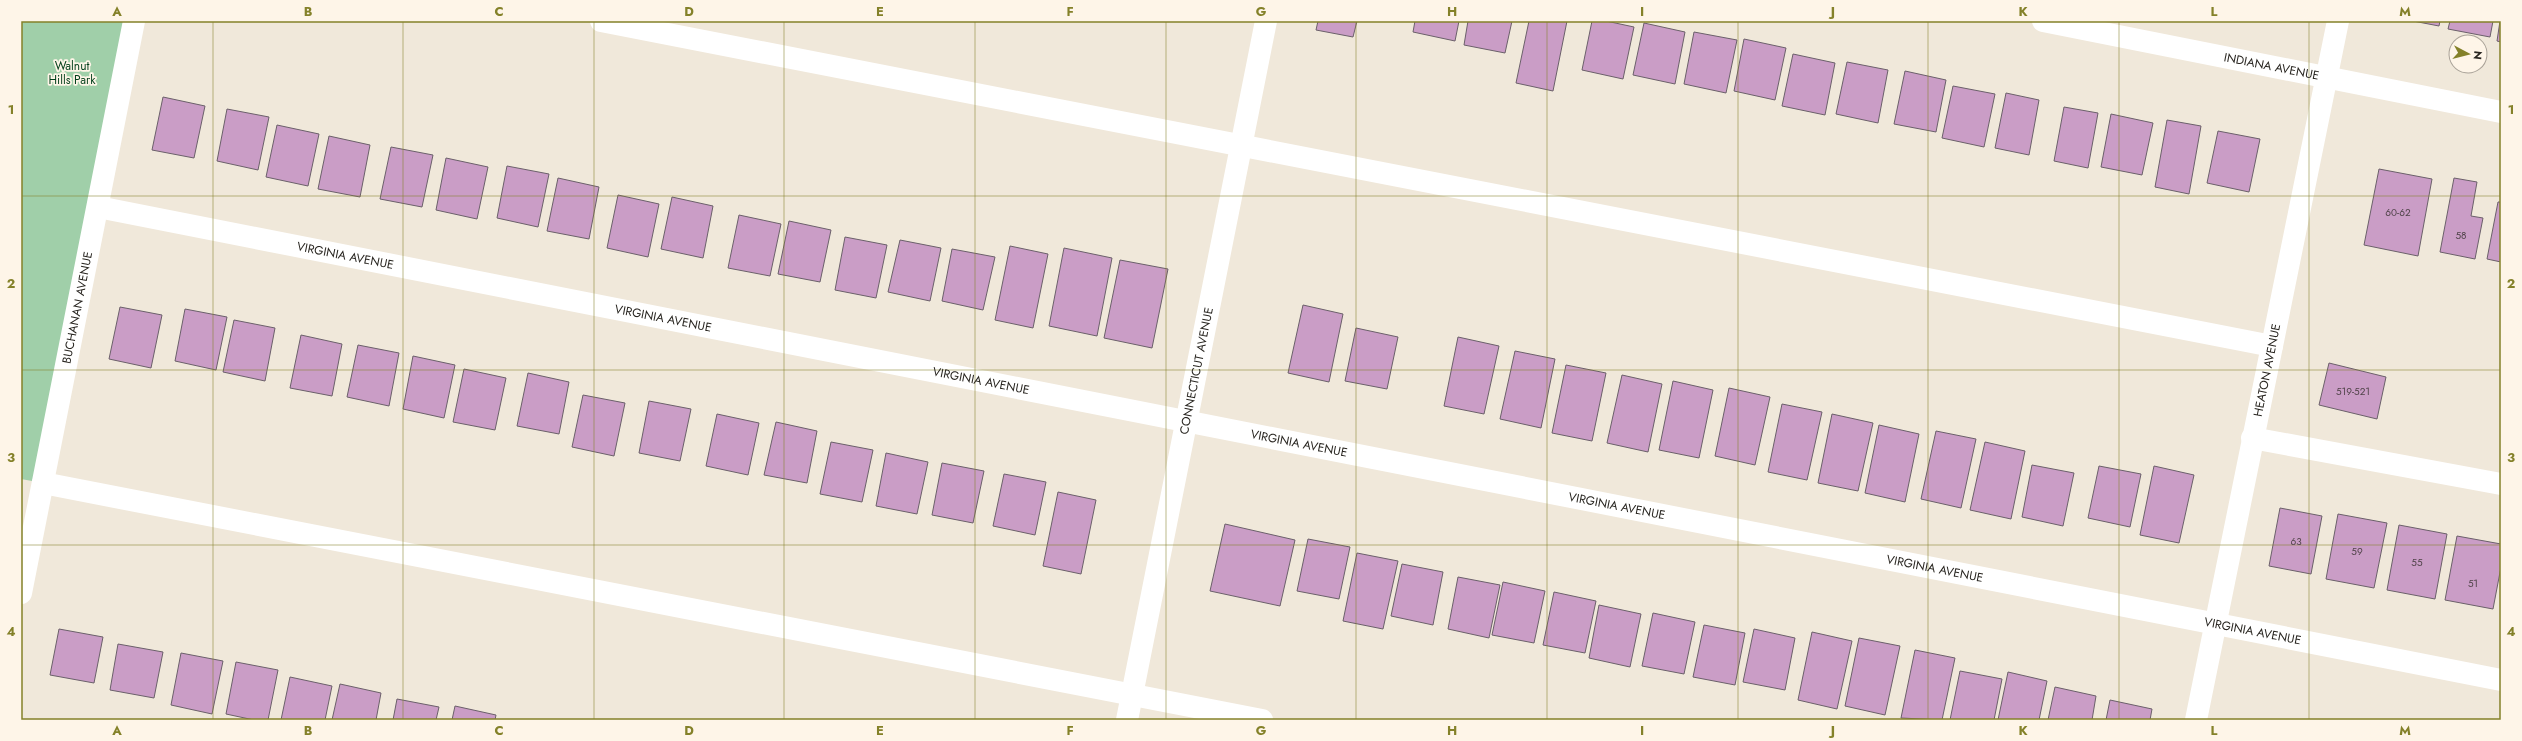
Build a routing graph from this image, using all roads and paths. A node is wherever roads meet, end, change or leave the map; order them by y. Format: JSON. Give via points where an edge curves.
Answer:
{"nodes":[{"id":1,"x":134,"y":21,"type":"edge"},
{"id":2,"x":601,"y":21,"type":"edge"},
{"id":3,"x":1266,"y":21,"type":"edge"},
{"id":4,"x":2043,"y":21,"type":"edge"},
{"id":5,"x":2338,"y":21,"type":"edge"},
{"id":6,"x":2326,"y":77,"type":"junction"},
{"id":7,"x":2501,"y":112,"type":"edge"},
{"id":8,"x":1242,"y":146,"type":"junction"},
{"id":9,"x":98,"y":207,"type":"junction"},
{"id":10,"x":2272,"y":346,"type":"junction"},
{"id":11,"x":1187,"y":421,"type":"junction"},
{"id":12,"x":2252,"y":438,"type":"junction"},
{"id":13,"x":43,"y":483,"type":"junction"},
{"id":14,"x":2501,"y":484,"type":"edge"},
{"id":15,"x":21,"y":593,"type":"edge"},
{"id":16,"x":2215,"y":624,"type":"junction"},
{"id":17,"x":2501,"y":680,"type":"edge"},
{"id":18,"x":1132,"y":695,"type":"junction"},
{"id":19,"x":1127,"y":720,"type":"edge"},
{"id":20,"x":1262,"y":720,"type":"edge"},
{"id":21,"x":2196,"y":720,"type":"edge"}],
"edges":[{"from":1,"to":9,"type":"street","name":"BUCHANAN AVENUE"},
{"from":2,"to":8,"type":"street"},
{"from":3,"to":8,"type":"street","name":"CONNECTICUT AVENUE"},
{"from":4,"to":6,"type":"street","name":"INDIANA AVENUE"},
{"from":5,"to":6,"type":"street","name":"HEATON AVENUE"},
{"from":6,"to":7,"type":"street","name":"INDIANA AVENUE"},
{"from":6,"to":10,"type":"street","name":"HEATON AVENUE"},
{"from":8,"to":10,"type":"street"},
{"from":8,"to":11,"type":"street","name":"CONNECTICUT AVENUE"},
{"from":9,"to":11,"type":"street","name":"VIRGINIA AVENUE"},
{"from":9,"to":13,"type":"street","name":"BUCHANAN AVENUE"},
{"from":10,"to":12,"type":"street","name":"HEATON AVENUE"},
{"from":11,"to":16,"type":"street","name":"VIRGINIA AVENUE"},
{"from":11,"to":18,"type":"street","name":"CONNECTICUT AVENUE"},
{"from":12,"to":14,"type":"street"},
{"from":12,"to":16,"type":"street","name":"HEATON AVENUE"},
{"from":13,"to":15,"type":"street","name":"BUCHANAN AVENUE"},
{"from":13,"to":18,"type":"street"},
{"from":16,"to":17,"type":"street","name":"VIRGINIA AVENUE"},
{"from":16,"to":21,"type":"street","name":"HEATON AVENUE"},
{"from":18,"to":19,"type":"street","name":"CONNECTICUT AVENUE"},
{"from":18,"to":20,"type":"street"}]}
